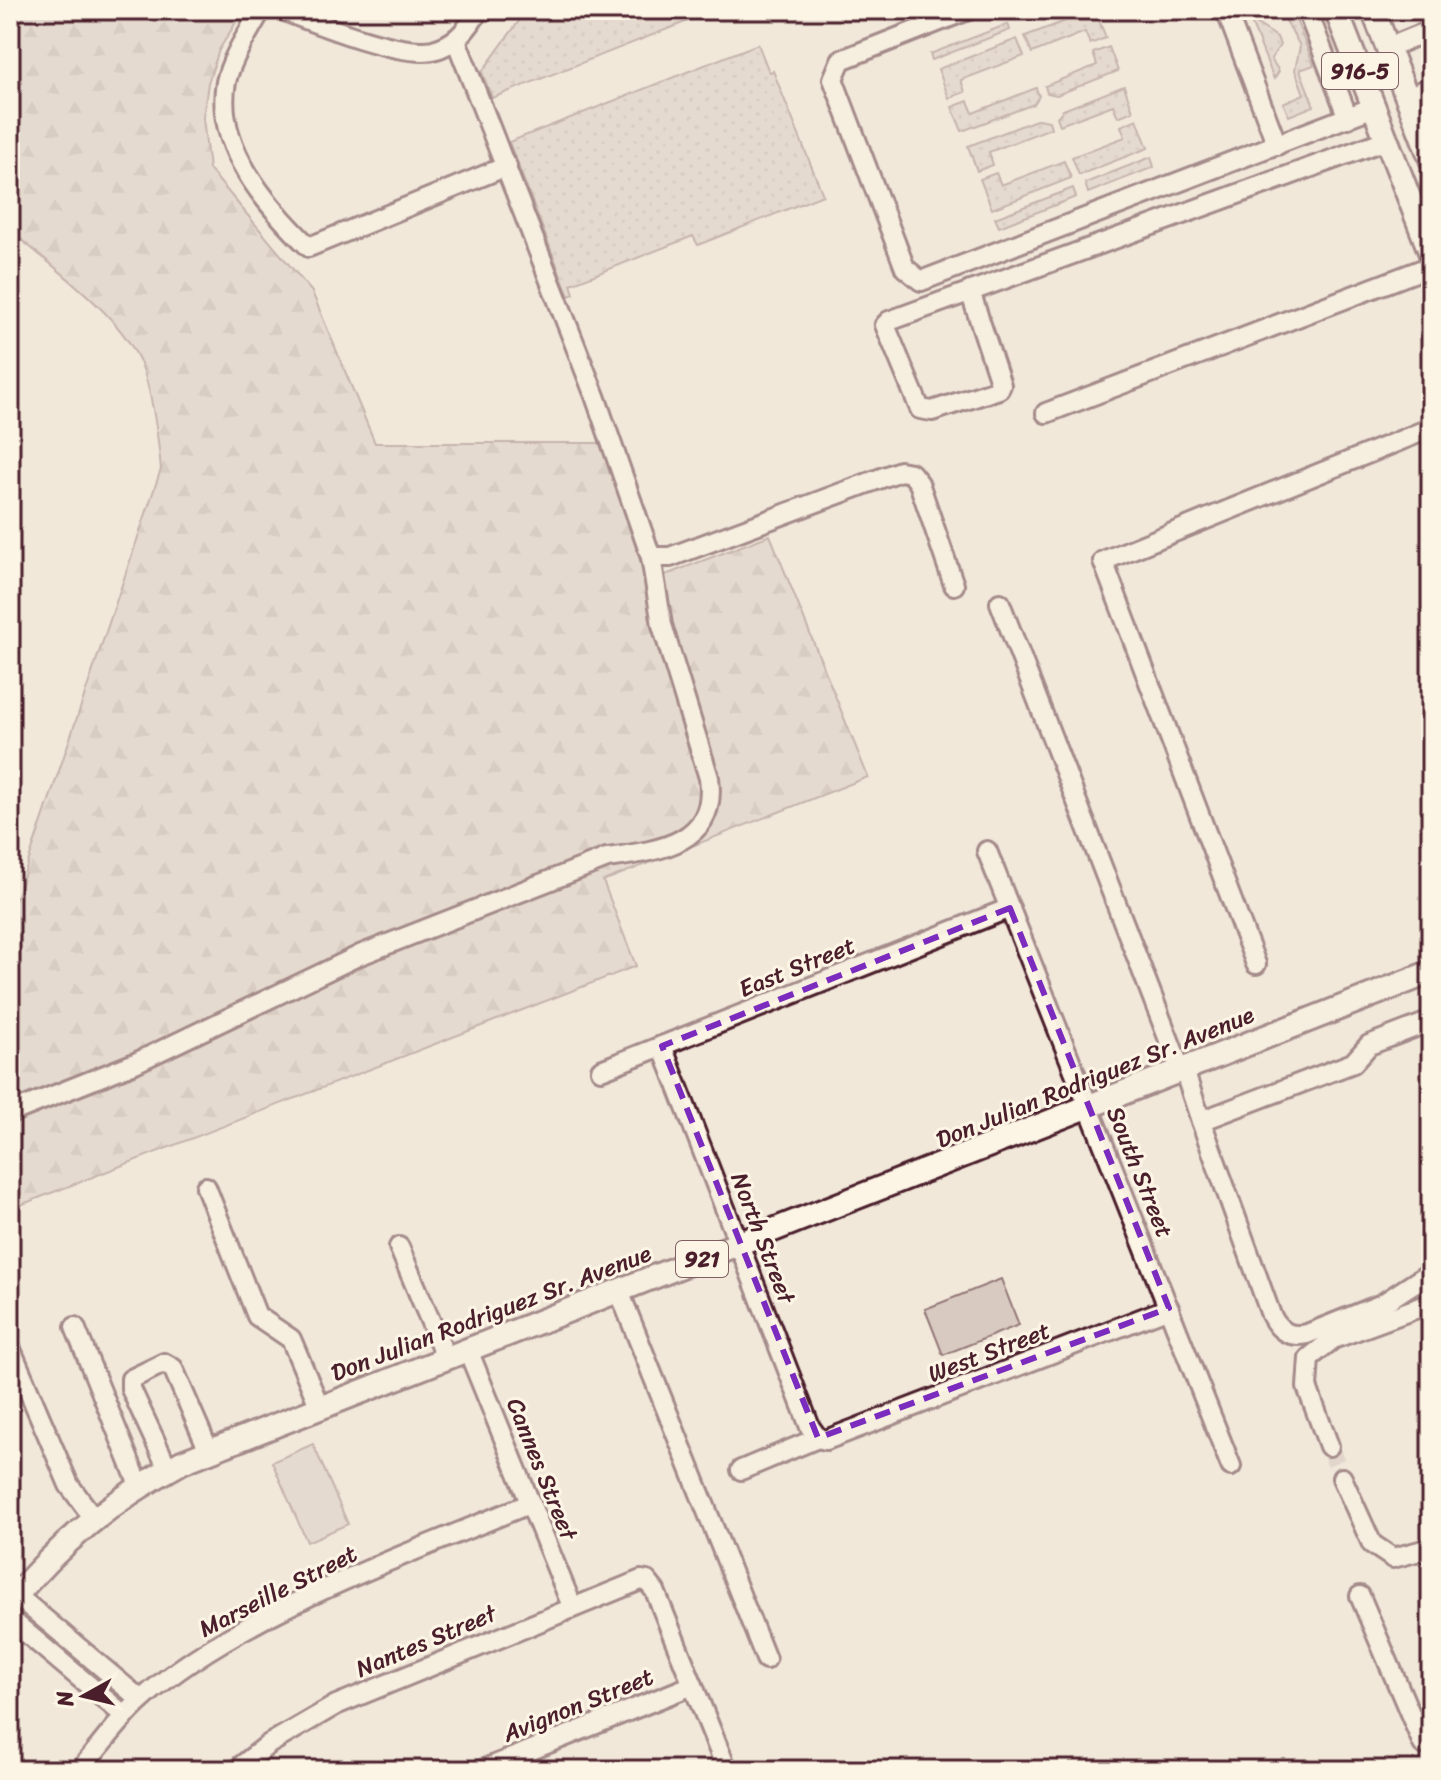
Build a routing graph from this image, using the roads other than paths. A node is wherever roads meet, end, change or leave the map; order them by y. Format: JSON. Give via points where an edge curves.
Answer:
{"nodes":[{"id":1,"x":261,"y":10,"type":"edge"},
{"id":2,"x":282,"y":10,"type":"edge"},
{"id":3,"x":478,"y":10,"type":"edge"},
{"id":4,"x":968,"y":10,"type":"edge"},
{"id":5,"x":1226,"y":10,"type":"edge"},
{"id":6,"x":1307,"y":10,"type":"edge"},
{"id":7,"x":1336,"y":10,"type":"edge"},
{"id":8,"x":1373,"y":10,"type":"edge"},
{"id":9,"x":1431,"y":30,"type":"edge"},
{"id":10,"x":456,"y":40,"type":"junction"},
{"id":11,"x":1387,"y":48,"type":"junction"},
{"id":12,"x":1431,"y":87,"type":"edge"},
{"id":13,"x":1407,"y":97,"type":"junction"},
{"id":14,"x":1374,"y":107,"type":"junction"},
{"id":15,"x":1348,"y":118,"type":"junction"},
{"id":16,"x":1416,"y":120,"type":"junction"},
{"id":17,"x":1385,"y":136,"type":"junction"},
{"id":18,"x":1277,"y":145,"type":"junction"},
{"id":19,"x":1431,"y":159,"type":"edge"},
{"id":20,"x":507,"y":166,"type":"junction"},
{"id":21,"x":1431,"y":254,"type":"edge"},
{"id":22,"x":1431,"y":266,"type":"edge"},
{"id":23,"x":970,"y":291,"type":"junction"},
{"id":24,"x":1046,"y":413,"type":"dead end"},
{"id":25,"x":1431,"y":428,"type":"edge"},
{"id":26,"x":651,"y":557,"type":"junction"},
{"id":27,"x":954,"y":585,"type":"dead end"},
{"id":28,"x":1000,"y":603,"type":"dead end"},
{"id":29,"x":987,"y":851,"type":"dead end"},
{"id":30,"x":1010,"y":908,"type":"junction"},
{"id":31,"x":1256,"y":964,"type":"dead end"},
{"id":32,"x":1431,"y":972,"type":"edge"},
{"id":33,"x":1431,"y":1021,"type":"edge"},
{"id":34,"x":662,"y":1046,"type":"junction"},
{"id":35,"x":601,"y":1070,"type":"dead end"},
{"id":36,"x":1182,"y":1071,"type":"junction"},
{"id":37,"x":1089,"y":1108,"type":"junction"},
{"id":38,"x":10,"y":1113,"type":"edge"},
{"id":39,"x":1201,"y":1121,"type":"junction"},
{"id":40,"x":206,"y":1187,"type":"dead end"},
{"id":41,"x":740,"y":1244,"type":"junction"},
{"id":42,"x":399,"y":1247,"type":"dead end"},
{"id":43,"x":1431,"y":1272,"type":"edge"},
{"id":44,"x":619,"y":1291,"type":"junction"},
{"id":45,"x":1431,"y":1303,"type":"edge"},
{"id":46,"x":1169,"y":1308,"type":"junction"},
{"id":47,"x":75,"y":1327,"type":"dead end"},
{"id":48,"x":10,"y":1347,"type":"edge"},
{"id":49,"x":468,"y":1350,"type":"junction"},
{"id":50,"x":446,"y":1358,"type":"junction"},
{"id":51,"x":320,"y":1408,"type":"junction"},
{"id":52,"x":822,"y":1439,"type":"junction"},
{"id":53,"x":1329,"y":1446,"type":"tunnel mouth"},
{"id":54,"x":209,"y":1451,"type":"junction"},
{"id":55,"x":1231,"y":1466,"type":"dead end"},
{"id":56,"x":168,"y":1469,"type":"junction"},
{"id":57,"x":741,"y":1470,"type":"dead end"},
{"id":58,"x":1342,"y":1478,"type":"tunnel mouth"},
{"id":59,"x":139,"y":1485,"type":"junction"},
{"id":60,"x":531,"y":1503,"type":"junction"},
{"id":61,"x":93,"y":1517,"type":"junction"},
{"id":62,"x":1431,"y":1548,"type":"edge"},
{"id":63,"x":12,"y":1596,"type":"edge"},
{"id":64,"x":1360,"y":1596,"type":"dead end"},
{"id":65,"x":572,"y":1606,"type":"junction"},
{"id":66,"x":10,"y":1619,"type":"edge"},
{"id":67,"x":766,"y":1659,"type":"dead end"},
{"id":68,"x":693,"y":1685,"type":"junction"},
{"id":69,"x":141,"y":1700,"type":"junction"},
{"id":70,"x":125,"y":1716,"type":"junction"},
{"id":71,"x":1431,"y":1741,"type":"edge"},
{"id":72,"x":80,"y":1770,"type":"edge"},
{"id":73,"x":236,"y":1770,"type":"edge"},
{"id":74,"x":482,"y":1770,"type":"edge"},
{"id":75,"x":727,"y":1770,"type":"edge"}],
"edges":[{"from":1,"to":20,"type":"street","via":[[226,81],[225,113],[257,189],[309,247]]},
{"from":2,"to":10,"type":"street","via":[[330,29],[415,50],[433,50]]},
{"from":3,"to":10,"type":"street"},
{"from":4,"to":18,"type":"street","via":[[841,60],[833,79],[905,268],[921,281]]},
{"from":5,"to":18,"type":"street"},
{"from":6,"to":15,"type":"street"},
{"from":7,"to":14,"type":"main road","number":"916-5"},
{"from":8,"to":11,"type":"main road","number":"916-5"},
{"from":9,"to":11,"type":"street"},
{"from":10,"to":20,"type":"street"},
{"from":11,"to":13,"type":"main road","number":"916-5"},
{"from":12,"to":13,"type":"street"},
{"from":13,"to":16,"type":"main road","number":"916-5"},
{"from":14,"to":15,"type":"street"},
{"from":14,"to":17,"type":"main road","number":"916-5"},
{"from":15,"to":18,"type":"street"},
{"from":16,"to":17,"type":"main road"},
{"from":16,"to":19,"type":"main road","number":"916-5"},
{"from":17,"to":21,"type":"main road","number":"916-5"},
{"from":17,"to":23,"type":"street"},
{"from":20,"to":26,"type":"street"},
{"from":22,"to":24,"type":"street"},
{"from":23,"to":23,"type":"street","via":[[885,325],[920,409],[932,411],[1001,385]]},
{"from":25,"to":31,"type":"street","via":[[1103,561]]},
{"from":26,"to":27,"type":"street","via":[[670,557],[900,471],[911,473],[919,483]]},
{"from":26,"to":38,"type":"street","via":[[662,625],[712,799],[706,818],[684,839],[607,858],[360,955],[135,1063]]},
{"from":28,"to":36,"type":"street"},
{"from":29,"to":30,"type":"street","name":"South Street"},
{"from":30,"to":34,"type":"street","name":"East Street"},
{"from":30,"to":37,"type":"street","name":"South Street"},
{"from":32,"to":36,"type":"main road","name":"Don Julian Rodriguez Sr. Avenue","number":"921"},
{"from":33,"to":39,"type":"street","via":[[1369,1045],[1353,1063]]},
{"from":34,"to":35,"type":"street","name":"East Street"},
{"from":34,"to":41,"type":"street","name":"North Street"},
{"from":36,"to":37,"type":"main road","name":"Don Julian Rodriguez Sr. Avenue","number":"921"},
{"from":36,"to":39,"type":"street"},
{"from":37,"to":41,"type":"main road","name":"Don Julian Rodriguez Sr. Avenue","number":"921"},
{"from":37,"to":46,"type":"street","name":"South Street"},
{"from":39,"to":43,"type":"street","via":[[1271,1315],[1284,1333],[1307,1334],[1382,1304]]},
{"from":40,"to":51,"type":"street","via":[[257,1316],[291,1339]]},
{"from":41,"to":44,"type":"main road","name":"Don Julian Rodriguez Sr. Avenue","number":"921"},
{"from":41,"to":52,"type":"street","name":"North Street","via":[[810,1427]]},
{"from":42,"to":50,"type":"street"},
{"from":44,"to":49,"type":"main road","name":"Don Julian Rodriguez Sr. Avenue","number":"921"},
{"from":44,"to":67,"type":"street"},
{"from":45,"to":53,"type":"street","via":[[1333,1339],[1309,1358],[1307,1387]]},
{"from":46,"to":52,"type":"street","name":"West Street"},
{"from":46,"to":55,"type":"street","name":"South Street"},
{"from":47,"to":59,"type":"street"},
{"from":48,"to":61,"type":"street","via":[[69,1485]]},
{"from":49,"to":50,"type":"main road","name":"Don Julian Rodriguez Sr. Avenue","number":"921"},
{"from":49,"to":60,"type":"street","name":"Cannes Street"},
{"from":50,"to":51,"type":"main road","name":"Don Julian Rodriguez Sr. Avenue","number":"921"},
{"from":51,"to":54,"type":"main road","name":"Don Julian Rodriguez Sr. Avenue","number":"921"},
{"from":52,"to":57,"type":"street","name":"West Street"},
{"from":54,"to":56,"type":"main road","name":"Don Julian Rodriguez Sr. Avenue","number":"921"},
{"from":54,"to":56,"type":"street","via":[[173,1368],[164,1363],[131,1379],[131,1389]]},
{"from":56,"to":59,"type":"main road","name":"Don Julian Rodriguez Sr. Avenue","number":"921"},
{"from":58,"to":62,"type":"street","via":[[1372,1544],[1393,1558]]},
{"from":59,"to":61,"type":"main road","name":"Don Julian Rodriguez Sr. Avenue","number":"921"},
{"from":60,"to":65,"type":"street","name":"Cannes Street"},
{"from":60,"to":69,"type":"street","name":"Marseille Street","via":[[247,1629]]},
{"from":61,"to":63,"type":"main road","name":"Don Julian Rodriguez Sr. Avenue","number":"921"},
{"from":63,"to":69,"type":"street"},
{"from":64,"to":71,"type":"street","via":[[1423,1744]]},
{"from":65,"to":68,"type":"street","name":"Nantes Street","via":[[647,1581]]},
{"from":65,"to":73,"type":"street","name":"Nantes Street","via":[[336,1705]]},
{"from":66,"to":70,"type":"street"},
{"from":68,"to":74,"type":"street","name":"Avignon Street"},
{"from":68,"to":75,"type":"street"},
{"from":69,"to":70,"type":"street","name":"Marseille Street"},
{"from":70,"to":72,"type":"street","name":"Marseille Street"}]}
